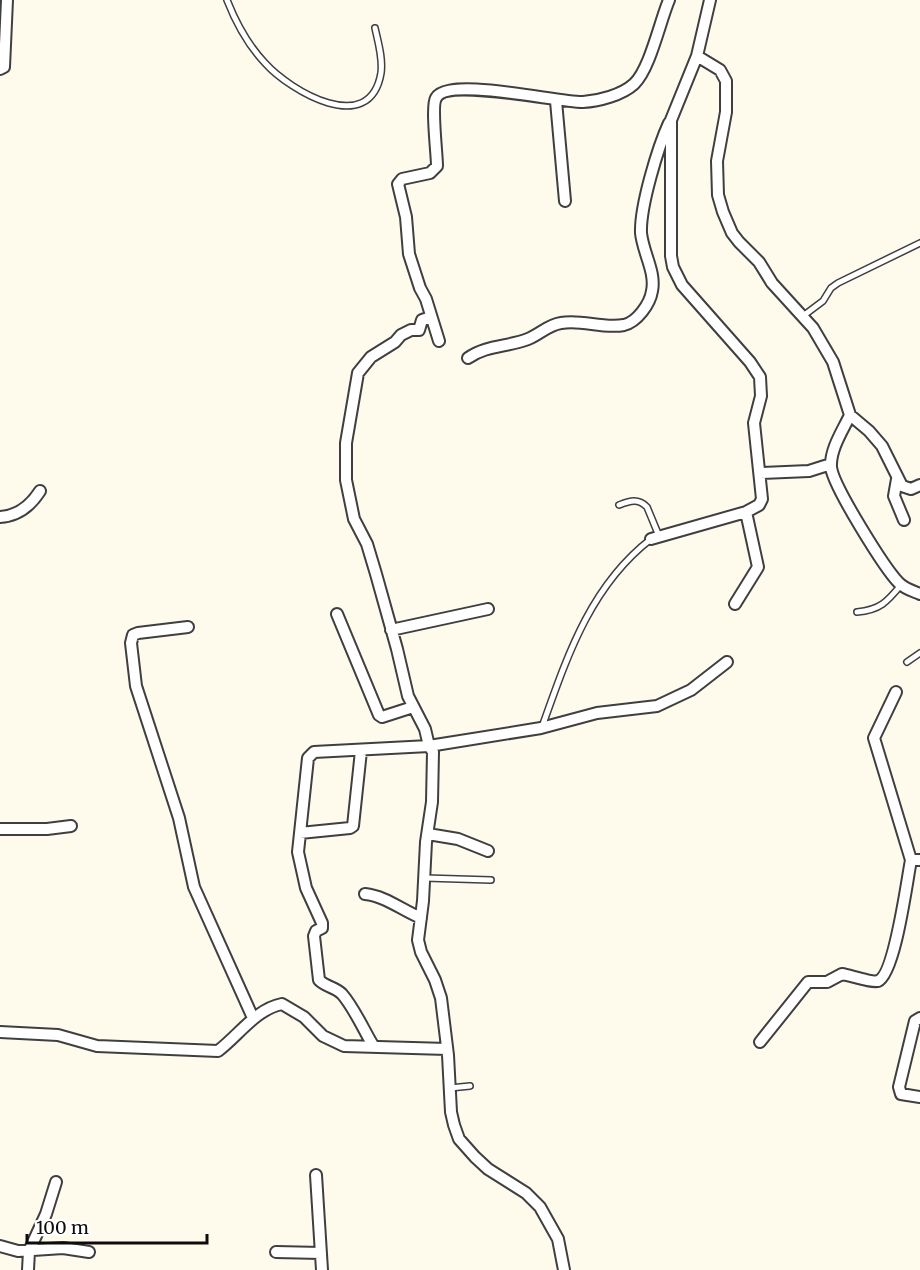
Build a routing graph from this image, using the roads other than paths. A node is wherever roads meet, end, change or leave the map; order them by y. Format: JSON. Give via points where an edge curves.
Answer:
{"nodes":[{"id":1,"x":7,"y":0,"type":"edge"},
{"id":2,"x":227,"y":0,"type":"edge"},
{"id":3,"x":669,"y":0,"type":"edge"},
{"id":4,"x":710,"y":0,"type":"edge"},
{"id":5,"x":375,"y":28,"type":"dead end"},
{"id":6,"x":697,"y":56,"type":"junction"},
{"id":7,"x":0,"y":69,"type":"edge"},
{"id":8,"x":556,"y":101,"type":"junction"},
{"id":9,"x":671,"y":120,"type":"junction"},
{"id":10,"x":564,"y":201,"type":"dead end"},
{"id":11,"x":920,"y":243,"type":"edge"},
{"id":12,"x":804,"y":316,"type":"junction"},
{"id":13,"x":431,"y":317,"type":"junction"},
{"id":14,"x":439,"y":341,"type":"dead end"},
{"id":15,"x":468,"y":358,"type":"dead end"},
{"id":16,"x":850,"y":415,"type":"junction"},
{"id":17,"x":831,"y":464,"type":"junction"},
{"id":18,"x":760,"y":473,"type":"junction"},
{"id":19,"x":897,"y":479,"type":"junction"},
{"id":20,"x":920,"y":485,"type":"edge"},
{"id":21,"x":40,"y":491,"type":"dead end"},
{"id":22,"x":619,"y":505,"type":"dead end"},
{"id":23,"x":746,"y":512,"type":"junction"},
{"id":24,"x":0,"y":517,"type":"edge"},
{"id":25,"x":904,"y":520,"type":"dead end"},
{"id":26,"x":655,"y":537,"type":"junction"},
{"id":27,"x":901,"y":585,"type":"junction"},
{"id":28,"x":920,"y":594,"type":"edge"},
{"id":29,"x":735,"y":604,"type":"dead end"},
{"id":30,"x":488,"y":609,"type":"dead end"},
{"id":31,"x":857,"y":612,"type":"dead end"},
{"id":32,"x":337,"y":614,"type":"dead end"},
{"id":33,"x":188,"y":627,"type":"dead end"},
{"id":34,"x":391,"y":630,"type":"junction"},
{"id":35,"x":920,"y":653,"type":"edge"},
{"id":36,"x":727,"y":662,"type":"dead end"},
{"id":37,"x":907,"y":662,"type":"dead end"},
{"id":38,"x":896,"y":692,"type":"dead end"},
{"id":39,"x":413,"y":707,"type":"junction"},
{"id":40,"x":541,"y":728,"type":"junction"},
{"id":41,"x":429,"y":746,"type":"junction"},
{"id":42,"x":361,"y":751,"type":"junction"},
{"id":43,"x":71,"y":826,"type":"dead end"},
{"id":44,"x":0,"y":829,"type":"edge"},
{"id":45,"x":300,"y":832,"type":"junction"},
{"id":46,"x":428,"y":834,"type":"junction"},
{"id":47,"x":488,"y":850,"type":"dead end"},
{"id":48,"x":915,"y":860,"type":"edge"},
{"id":49,"x":423,"y":878,"type":"junction"},
{"id":50,"x":491,"y":880,"type":"dead end"},
{"id":51,"x":365,"y":894,"type":"dead end"},
{"id":52,"x":421,"y":918,"type":"junction"},
{"id":53,"x":253,"y":1018,"type":"junction"},
{"id":54,"x":920,"y":1018,"type":"edge"},
{"id":55,"x":0,"y":1032,"type":"edge"},
{"id":56,"x":760,"y":1042,"type":"dead end"},
{"id":57,"x":374,"y":1047,"type":"junction"},
{"id":58,"x":447,"y":1049,"type":"junction"},
{"id":59,"x":470,"y":1086,"type":"dead end"},
{"id":60,"x":450,"y":1088,"type":"junction"},
{"id":61,"x":920,"y":1097,"type":"edge"},
{"id":62,"x":316,"y":1175,"type":"dead end"},
{"id":63,"x":56,"y":1182,"type":"dead end"},
{"id":64,"x":0,"y":1246,"type":"edge"},
{"id":65,"x":29,"y":1251,"type":"junction"},
{"id":66,"x":89,"y":1252,"type":"dead end"},
{"id":67,"x":276,"y":1252,"type":"dead end"},
{"id":68,"x":321,"y":1253,"type":"junction"},
{"id":69,"x":28,"y":1270,"type":"edge"},
{"id":70,"x":322,"y":1270,"type":"edge"},
{"id":71,"x":564,"y":1270,"type":"edge"}],
"edges":[{"from":1,"to":7,"type":"street","via":[[4,67]]},
{"from":2,"to":5,"type":"lane","via":[[240,29],[265,63],[288,83],[329,104],[361,105],[372,95],[381,74]]},
{"from":3,"to":8,"type":"street","via":[[644,69],[633,85],[601,99]]},
{"from":4,"to":6,"type":"street"},
{"from":6,"to":9,"type":"street"},
{"from":6,"to":12,"type":"street","via":[[720,70],[726,81],[726,112],[717,169],[723,212],[739,242]]},
{"from":8,"to":10,"type":"street"},
{"from":8,"to":13,"type":"street","via":[[492,90],[446,91],[436,96],[437,166],[430,173],[402,179],[398,184],[410,254]]},
{"from":9,"to":15,"type":"street","via":[[645,204],[641,233],[653,290],[637,317],[615,326],[561,322],[530,338],[483,349]]},
{"from":9,"to":18,"type":"street","via":[[673,267],[682,285],[760,377],[762,396],[754,423]]},
{"from":11,"to":12,"type":"lane","via":[[838,283]]},
{"from":12,"to":16,"type":"street","via":[[833,362]]},
{"from":13,"to":14,"type":"street"},
{"from":13,"to":34,"type":"street","via":[[422,320],[419,330],[405,332],[371,357],[358,373],[346,443],[350,506],[367,544]]},
{"from":16,"to":17,"type":"street"},
{"from":16,"to":19,"type":"street","via":[[882,446]]},
{"from":17,"to":18,"type":"street","via":[[809,471]]},
{"from":17,"to":27,"type":"street","via":[[837,487]]},
{"from":18,"to":23,"type":"street","via":[[762,499],[759,506]]},
{"from":19,"to":20,"type":"street","via":[[907,489]]},
{"from":19,"to":25,"type":"street","via":[[894,496]]},
{"from":21,"to":24,"type":"street","via":[[20,512]]},
{"from":22,"to":26,"type":"lane","via":[[633,501],[644,504]]},
{"from":23,"to":26,"type":"street"},
{"from":23,"to":29,"type":"street","via":[[758,567]]},
{"from":26,"to":40,"type":"lane","via":[[626,560],[597,598],[573,646]]},
{"from":27,"to":28,"type":"street"},
{"from":27,"to":31,"type":"lane","via":[[878,608]]},
{"from":30,"to":34,"type":"street"},
{"from":32,"to":39,"type":"street","via":[[379,716]]},
{"from":33,"to":53,"type":"street","via":[[133,635],[136,686],[179,819],[195,887]]},
{"from":34,"to":39,"type":"street"},
{"from":35,"to":37,"type":"lane"},
{"from":36,"to":40,"type":"street","via":[[667,703],[589,715]]},
{"from":38,"to":48,"type":"street","via":[[874,738]]},
{"from":39,"to":41,"type":"street"},
{"from":40,"to":41,"type":"street"},
{"from":41,"to":42,"type":"street"},
{"from":41,"to":46,"type":"street","via":[[433,752],[434,782]]},
{"from":42,"to":45,"type":"street","via":[[353,826]]},
{"from":42,"to":45,"type":"street","via":[[314,752],[308,758]]},
{"from":43,"to":44,"type":"street"},
{"from":45,"to":57,"type":"street","via":[[298,852],[306,888],[322,923],[314,936],[319,980],[344,996]]},
{"from":46,"to":47,"type":"street"},
{"from":46,"to":49,"type":"street"},
{"from":48,"to":56,"type":"street","via":[[889,967],[881,978],[874,981],[842,974],[827,982],[808,982]]},
{"from":49,"to":50,"type":"lane"},
{"from":49,"to":52,"type":"street"},
{"from":51,"to":52,"type":"street","via":[[385,899]]},
{"from":52,"to":58,"type":"street","via":[[419,946],[438,989]]},
{"from":53,"to":55,"type":"street","via":[[218,1051],[97,1046],[58,1035]]},
{"from":53,"to":57,"type":"street","via":[[282,1004],[344,1046]]},
{"from":54,"to":61,"type":"street","via":[[915,1021],[899,1088],[901,1094]]},
{"from":57,"to":58,"type":"street"},
{"from":58,"to":60,"type":"street"},
{"from":59,"to":60,"type":"lane"},
{"from":60,"to":71,"type":"street","via":[[451,1112],[459,1139],[481,1163],[540,1207],[558,1239]]},
{"from":62,"to":68,"type":"street"},
{"from":63,"to":65,"type":"street"},
{"from":64,"to":65,"type":"street"},
{"from":65,"to":66,"type":"street","via":[[63,1248]]},
{"from":65,"to":69,"type":"street"},
{"from":67,"to":68,"type":"street"},
{"from":68,"to":70,"type":"street"}]}
